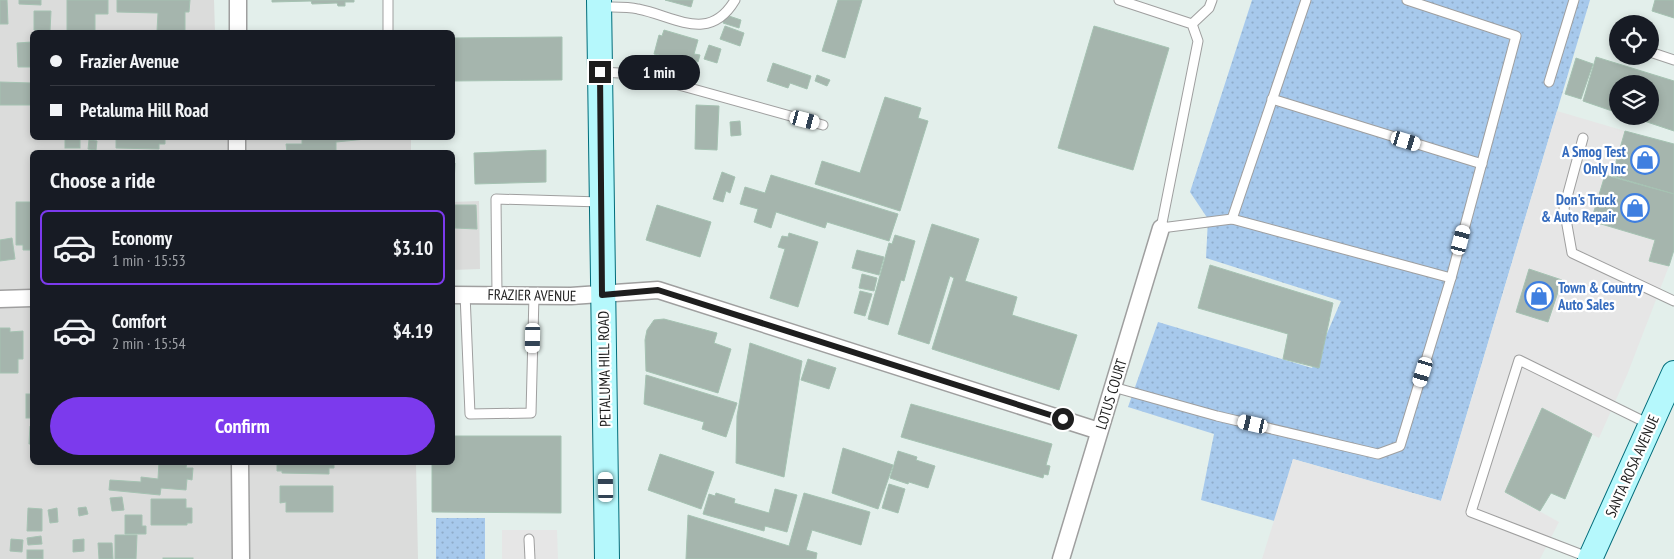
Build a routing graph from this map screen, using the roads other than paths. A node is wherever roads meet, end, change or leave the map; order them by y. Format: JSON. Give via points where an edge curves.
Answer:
{"nodes":[{"id":1,"x":238,"y":0,"type":"edge"},
{"id":2,"x":388,"y":0,"type":"edge"},
{"id":3,"x":735,"y":0,"type":"edge"},
{"id":4,"x":1119,"y":0,"type":"edge"},
{"id":5,"x":1212,"y":0,"type":"edge"},
{"id":6,"x":1306,"y":0,"type":"edge"},
{"id":7,"x":1407,"y":0,"type":"edge"},
{"id":8,"x":1574,"y":0,"type":"edge"},
{"id":9,"x":1131,"y":2,"type":"edge"},
{"id":10,"x":599,"y":3,"type":"edge"},
{"id":11,"x":1192,"y":24,"type":"junction"},
{"id":12,"x":238,"y":30,"type":"edge"},
{"id":13,"x":388,"y":30,"type":"edge"},
{"id":14,"x":1659,"y":55,"type":"edge"},
{"id":15,"x":1674,"y":60,"type":"edge"},
{"id":16,"x":600,"y":72,"type":"junction"},
{"id":17,"x":1549,"y":82,"type":"dead end"},
{"id":18,"x":1272,"y":99,"type":"junction"},
{"id":19,"x":824,"y":125,"type":"dead end"},
{"id":20,"x":1583,"y":138,"type":"dead end"},
{"id":21,"x":1482,"y":164,"type":"junction"},
{"id":22,"x":601,"y":202,"type":"junction"},
{"id":23,"x":1232,"y":219,"type":"junction"},
{"id":24,"x":1161,"y":228,"type":"junction"},
{"id":25,"x":1451,"y":278,"type":"junction"},
{"id":26,"x":459,"y":294,"type":"edge"},
{"id":27,"x":497,"y":294,"type":"junction"},
{"id":28,"x":534,"y":295,"type":"junction"},
{"id":29,"x":602,"y":295,"type":"junction"},
{"id":30,"x":0,"y":298,"type":"edge"},
{"id":31,"x":30,"y":298,"type":"edge"},
{"id":32,"x":1674,"y":301,"type":"edge"},
{"id":33,"x":1674,"y":373,"type":"edge"},
{"id":34,"x":1113,"y":387,"type":"junction"},
{"id":35,"x":1651,"y":424,"type":"junction"},
{"id":36,"x":1099,"y":431,"type":"junction"},
{"id":37,"x":240,"y":465,"type":"edge"},
{"id":38,"x":529,"y":539,"type":"dead end"},
{"id":39,"x":1590,"y":558,"type":"edge"},
{"id":40,"x":241,"y":559,"type":"edge"},
{"id":41,"x":530,"y":559,"type":"edge"},
{"id":42,"x":607,"y":559,"type":"edge"},
{"id":43,"x":1061,"y":559,"type":"edge"}],
"edges":[{"from":1,"to":12,"type":"street"},
{"from":2,"to":13,"type":"lane"},
{"from":3,"to":10,"type":"lane","via":[[717,20],[702,25]]},
{"from":4,"to":9,"type":"lane"},
{"from":5,"to":11,"type":"lane","via":[[1209,8]]},
{"from":6,"to":18,"type":"lane"},
{"from":7,"to":21,"type":"lane","via":[[1516,36]]},
{"from":8,"to":17,"type":"lane"},
{"from":9,"to":11,"type":"lane"},
{"from":10,"to":16,"type":"main road","name":"PETALUMA HILL ROAD"},
{"from":11,"to":24,"type":"lane","via":[[1198,41]]},
{"from":14,"to":15,"type":"lane"},
{"from":16,"to":19,"type":"lane","via":[[639,74]]},
{"from":16,"to":22,"type":"main road","name":"PETALUMA HILL ROAD"},
{"from":18,"to":21,"type":"lane"},
{"from":18,"to":23,"type":"lane"},
{"from":20,"to":32,"type":"lane","via":[[1564,208],[1572,253]]},
{"from":21,"to":25,"type":"lane"},
{"from":22,"to":27,"type":"lane","via":[[496,199]]},
{"from":22,"to":29,"type":"main road","name":"PETALUMA HILL ROAD"},
{"from":23,"to":24,"type":"lane"},
{"from":23,"to":25,"type":"lane"},
{"from":24,"to":34,"type":"street","name":"LOTUS COURT"},
{"from":25,"to":34,"type":"lane","via":[[1400,446],[1378,454],[1217,416]]},
{"from":26,"to":27,"type":"street","name":"FRAZIER AVENUE"},
{"from":26,"to":28,"type":"lane","via":[[470,414],[531,413]]},
{"from":27,"to":28,"type":"street","name":"FRAZIER AVENUE"},
{"from":28,"to":29,"type":"street","name":"FRAZIER AVENUE"},
{"from":29,"to":36,"type":"street","name":"FRAZIER AVENUE","via":[[658,290]]},
{"from":29,"to":42,"type":"main road","name":"PETALUMA HILL ROAD"},
{"from":30,"to":31,"type":"street"},
{"from":33,"to":35,"type":"main road","name":"SANTA ROSA AVENUE"},
{"from":34,"to":36,"type":"street","name":"LOTUS COURT"},
{"from":35,"to":39,"type":"main road","name":"SANTA ROSA AVENUE"},
{"from":35,"to":39,"type":"lane","via":[[1519,360],[1471,512]]},
{"from":36,"to":43,"type":"street","name":"LOTUS COURT"},
{"from":37,"to":40,"type":"street"},
{"from":38,"to":41,"type":"lane"}]}
